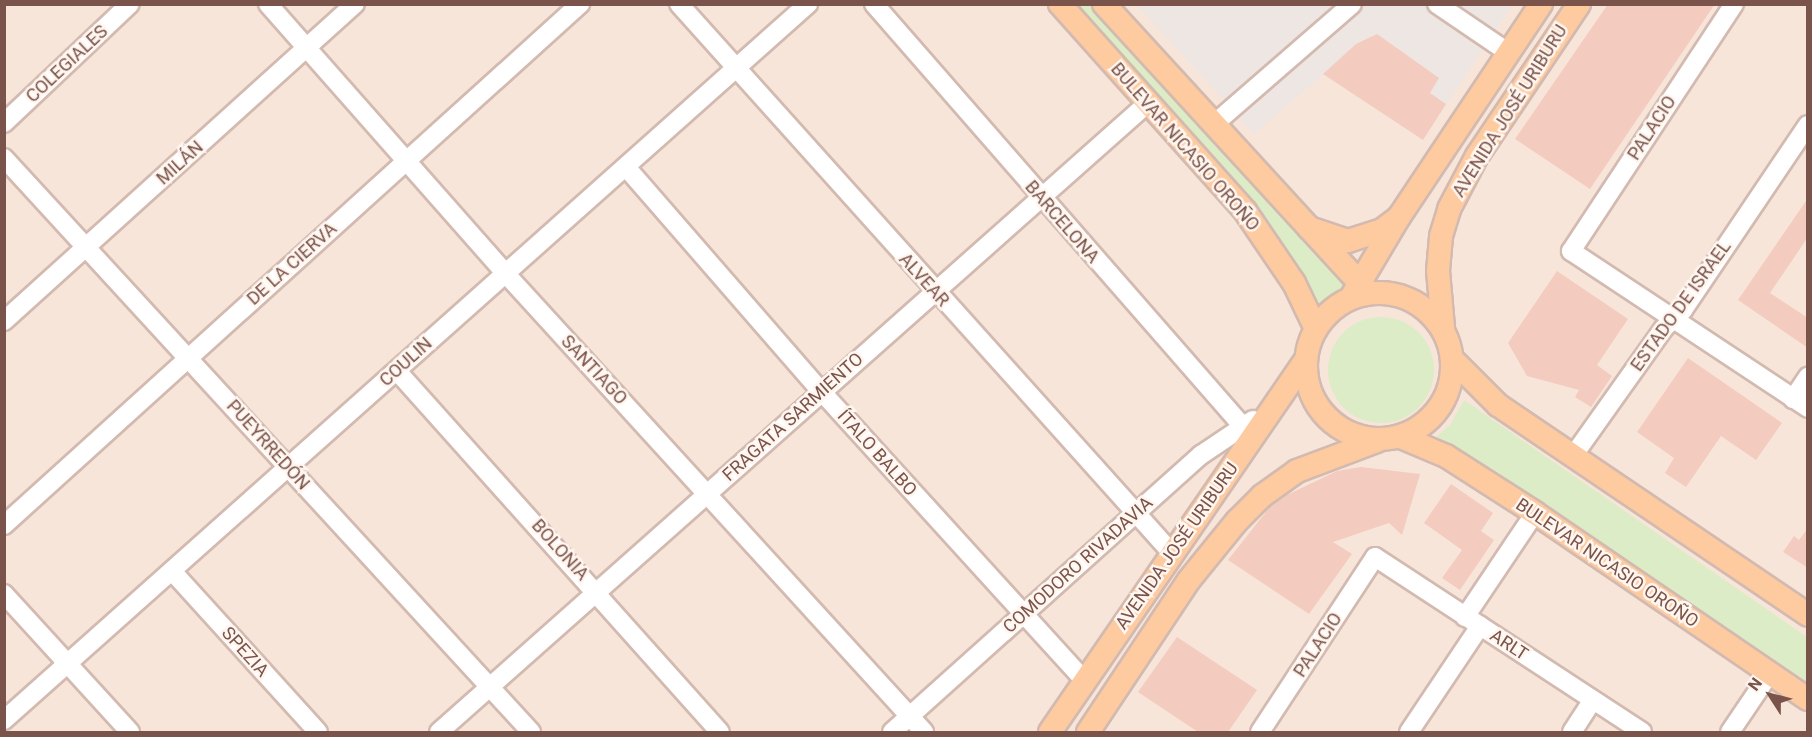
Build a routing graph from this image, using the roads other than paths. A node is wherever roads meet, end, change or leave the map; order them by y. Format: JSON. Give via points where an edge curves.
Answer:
{"nodes":[{"id":1,"x":130,"y":4,"type":"edge"},
{"id":2,"x":268,"y":4,"type":"edge"},
{"id":3,"x":356,"y":4,"type":"edge"},
{"id":4,"x":580,"y":4,"type":"edge"},
{"id":5,"x":679,"y":4,"type":"edge"},
{"id":6,"x":808,"y":4,"type":"edge"},
{"id":7,"x":874,"y":4,"type":"edge"},
{"id":8,"x":1060,"y":4,"type":"edge"},
{"id":9,"x":1104,"y":4,"type":"edge"},
{"id":10,"x":1352,"y":4,"type":"edge"},
{"id":11,"x":1437,"y":4,"type":"edge"},
{"id":12,"x":1541,"y":4,"type":"edge"},
{"id":13,"x":1579,"y":4,"type":"edge"},
{"id":14,"x":1734,"y":4,"type":"edge"},
{"id":15,"x":306,"y":48,"type":"junction"},
{"id":16,"x":1509,"y":52,"type":"junction"},
{"id":17,"x":737,"y":68,"type":"junction"},
{"id":18,"x":1148,"y":103,"type":"junction"},
{"id":19,"x":4,"y":123,"type":"edge"},
{"id":20,"x":1213,"y":125,"type":"junction"},
{"id":21,"x":1808,"y":125,"type":"edge"},
{"id":22,"x":4,"y":158,"type":"edge"},
{"id":23,"x":408,"y":159,"type":"junction"},
{"id":24,"x":626,"y":167,"type":"junction"},
{"id":25,"x":1041,"y":199,"type":"junction"},
{"id":26,"x":1399,"y":217,"type":"junction"},
{"id":27,"x":1306,"y":227,"type":"junction"},
{"id":28,"x":87,"y":248,"type":"junction"},
{"id":29,"x":506,"y":274,"type":"junction"},
{"id":30,"x":1360,"y":291,"type":"junction"},
{"id":31,"x":934,"y":292,"type":"junction"},
{"id":32,"x":1673,"y":319,"type":"junction"},
{"id":33,"x":4,"y":321,"type":"edge"},
{"id":34,"x":1443,"y":327,"type":"junction"},
{"id":35,"x":1316,"y":328,"type":"junction"},
{"id":36,"x":187,"y":358,"type":"junction"},
{"id":37,"x":1306,"y":359,"type":"junction"},
{"id":38,"x":1453,"y":360,"type":"junction"},
{"id":39,"x":397,"y":371,"type":"junction"},
{"id":40,"x":1808,"y":377,"type":"edge"},
{"id":41,"x":821,"y":390,"type":"junction"},
{"id":42,"x":1800,"y":403,"type":"edge"},
{"id":43,"x":1248,"y":432,"type":"junction"},
{"id":44,"x":1401,"y":437,"type":"junction"},
{"id":45,"x":1378,"y":441,"type":"junction"},
{"id":46,"x":1573,"y":456,"type":"junction"},
{"id":47,"x":288,"y":468,"type":"junction"},
{"id":48,"x":707,"y":493,"type":"junction"},
{"id":49,"x":1137,"y":511,"type":"junction"},
{"id":50,"x":1535,"y":513,"type":"junction"},
{"id":51,"x":4,"y":525,"type":"edge"},
{"id":52,"x":1171,"y":552,"type":"junction"},
{"id":53,"x":1375,"y":557,"type":"joint"},
{"id":54,"x":172,"y":571,"type":"junction"},
{"id":55,"x":597,"y":592,"type":"junction"},
{"id":56,"x":4,"y":594,"type":"edge"},
{"id":57,"x":1023,"y":615,"type":"junction"},
{"id":58,"x":1808,"y":615,"type":"edge"},
{"id":59,"x":1473,"y":621,"type":"junction"},
{"id":60,"x":68,"y":664,"type":"junction"},
{"id":61,"x":1770,"y":674,"type":"junction"},
{"id":62,"x":1085,"y":681,"type":"junction"},
{"id":63,"x":490,"y":688,"type":"junction"},
{"id":64,"x":1808,"y":699,"type":"edge"},
{"id":65,"x":1593,"y":700,"type":"junction"},
{"id":66,"x":908,"y":717,"type":"junction"},
{"id":67,"x":4,"y":720,"type":"edge"},
{"id":68,"x":130,"y":732,"type":"edge"},
{"id":69,"x":318,"y":732,"type":"edge"},
{"id":70,"x":439,"y":732,"type":"edge"},
{"id":71,"x":531,"y":732,"type":"edge"},
{"id":72,"x":720,"y":732,"type":"edge"},
{"id":73,"x":892,"y":732,"type":"edge"},
{"id":74,"x":924,"y":732,"type":"edge"},
{"id":75,"x":1050,"y":732,"type":"edge"},
{"id":76,"x":1088,"y":732,"type":"edge"},
{"id":77,"x":1260,"y":732,"type":"edge"},
{"id":78,"x":1409,"y":732,"type":"edge"},
{"id":79,"x":1572,"y":732,"type":"edge"},
{"id":80,"x":1642,"y":732,"type":"edge"},
{"id":81,"x":1730,"y":732,"type":"edge"}],
"edges":[{"from":1,"to":19,"type":"street","name":"COLEGIALES"},
{"from":2,"to":15,"type":"street","name":"SANTIAGO"},
{"from":3,"to":15,"type":"street","name":"MILÁN"},
{"from":4,"to":23,"type":"street","name":"DE LA CIERVA"},
{"from":5,"to":17,"type":"street","name":"ALVEAR"},
{"from":6,"to":17,"type":"street","name":"COULIN"},
{"from":7,"to":25,"type":"street","name":"BARCELONA"},
{"from":8,"to":18,"type":"main road","name":"BULEVAR NICASIO OROÑO"},
{"from":9,"to":20,"type":"main road","name":"BULEVAR NICASIO OROÑO"},
{"from":10,"to":20,"type":"street"},
{"from":11,"to":16,"type":"street"},
{"from":12,"to":16,"type":"main road","name":"AVENIDA JOSÉ URIBURU"},
{"from":13,"to":34,"type":"main road","name":"AVENIDA JOSÉ URIBURU","via":[[1477,156],[1449,209],[1441,236],[1438,271]]},
{"from":14,"to":32,"type":"street","name":"PALACIO","via":[[1571,251]]},
{"from":15,"to":23,"type":"street","name":"SANTIAGO"},
{"from":15,"to":28,"type":"street","name":"MILÁN"},
{"from":16,"to":26,"type":"main road","name":"AVENIDA JOSÉ URIBURU"},
{"from":17,"to":24,"type":"street","name":"COULIN"},
{"from":17,"to":31,"type":"street","name":"ALVEAR"},
{"from":18,"to":25,"type":"street","name":"FRAGATA SARMIENTO"},
{"from":18,"to":35,"type":"main road","name":"BULEVAR NICASIO OROÑO","via":[[1245,211],[1294,283]]},
{"from":20,"to":27,"type":"main road","name":"BULEVAR NICASIO OROÑO"},
{"from":21,"to":32,"type":"street","name":"ESTADO DE ISRAEL"},
{"from":22,"to":28,"type":"street","name":"PUEYRREDÓN"},
{"from":23,"to":29,"type":"street","name":"SANTIAGO"},
{"from":23,"to":36,"type":"street","name":"DE LA CIERVA"},
{"from":24,"to":29,"type":"street","name":"COULIN"},
{"from":24,"to":41,"type":"street","name":"ÍTALO BALBO"},
{"from":25,"to":31,"type":"street","name":"FRAGATA SARMIENTO"},
{"from":25,"to":43,"type":"street","name":"BARCELONA"},
{"from":26,"to":27,"type":"main road","via":[[1382,230],[1348,241]]},
{"from":26,"to":30,"type":"main road","name":"AVENIDA JOSÉ URIBURU"},
{"from":27,"to":30,"type":"main road","name":"BULEVAR NICASIO OROÑO"},
{"from":28,"to":33,"type":"street","name":"MILÁN"},
{"from":28,"to":36,"type":"street","name":"PUEYRREDÓN"},
{"from":29,"to":39,"type":"street","name":"COULIN"},
{"from":29,"to":48,"type":"street","name":"SANTIAGO"},
{"from":30,"to":34,"type":"main road","via":[[1388,292],[1419,304]]},
{"from":30,"to":35,"type":"main road","via":[[1335,307]]},
{"from":31,"to":41,"type":"street","name":"FRAGATA SARMIENTO"},
{"from":31,"to":49,"type":"street","name":"ALVEAR"},
{"from":32,"to":42,"type":"street"},
{"from":32,"to":46,"type":"street","name":"ESTADO DE ISRAEL"},
{"from":34,"to":38,"type":"main road"},
{"from":35,"to":37,"type":"main road"},
{"from":36,"to":47,"type":"street","name":"PUEYRREDÓN"},
{"from":36,"to":51,"type":"street","name":"DE LA CIERVA"},
{"from":37,"to":43,"type":"main road","name":"AVENIDA JOSÉ URIBURU","via":[[1272,407]]},
{"from":37,"to":45,"type":"main road","via":[[1312,399],[1329,421],[1352,435]]},
{"from":38,"to":44,"type":"main road","via":[[1451,384],[1442,406],[1424,425]]},
{"from":38,"to":46,"type":"main road","via":[[1498,405]]},
{"from":39,"to":47,"type":"street","name":"COULIN"},
{"from":39,"to":55,"type":"street","name":"BOLONIA"},
{"from":40,"to":42,"type":"street"},
{"from":41,"to":48,"type":"street","name":"FRAGATA SARMIENTO"},
{"from":41,"to":57,"type":"street","name":"ÍTALO BALBO"},
{"from":43,"to":49,"type":"street","name":"COMODORO RIVADAVIA","via":[[1201,455]]},
{"from":43,"to":52,"type":"main road","name":"AVENIDA JOSÉ URIBURU"},
{"from":44,"to":45,"type":"main road"},
{"from":44,"to":50,"type":"main road","name":"BULEVAR NICASIO OROÑO","via":[[1446,456]]},
{"from":45,"to":76,"type":"main road","name":"AVENIDA JOSÉ URIBURU","via":[[1297,471],[1237,521],[1189,580]]},
{"from":46,"to":58,"type":"main road"},
{"from":47,"to":54,"type":"street","name":"COULIN"},
{"from":47,"to":63,"type":"street","name":"PUEYRREDÓN"},
{"from":48,"to":55,"type":"street","name":"FRAGATA SARMIENTO"},
{"from":48,"to":66,"type":"street","name":"SANTIAGO"},
{"from":49,"to":52,"type":"street","name":"ALVEAR"},
{"from":49,"to":57,"type":"street","name":"COMODORO RIVADAVIA"},
{"from":50,"to":59,"type":"street"},
{"from":50,"to":61,"type":"main road","name":"BULEVAR NICASIO OROÑO"},
{"from":52,"to":62,"type":"main road","name":"AVENIDA JOSÉ URIBURU"},
{"from":53,"to":59,"type":"street","name":"ARLT"},
{"from":53,"to":77,"type":"street","name":"PALACIO"},
{"from":54,"to":60,"type":"street","name":"COULIN"},
{"from":54,"to":69,"type":"street","name":"SPEZIA"},
{"from":55,"to":63,"type":"street","name":"FRAGATA SARMIENTO"},
{"from":55,"to":72,"type":"street","name":"BOLONIA"},
{"from":56,"to":60,"type":"street"},
{"from":57,"to":62,"type":"street","name":"ÍTALO BALBO"},
{"from":57,"to":66,"type":"street","name":"COMODORO RIVADAVIA"},
{"from":59,"to":65,"type":"street","name":"ARLT"},
{"from":59,"to":78,"type":"street"},
{"from":60,"to":67,"type":"street","name":"COULIN"},
{"from":60,"to":68,"type":"street"},
{"from":61,"to":64,"type":"main road","name":"BULEVAR NICASIO OROÑO"},
{"from":61,"to":81,"type":"street"},
{"from":62,"to":75,"type":"main road","name":"AVENIDA JOSÉ URIBURU"},
{"from":63,"to":70,"type":"street","name":"FRAGATA SARMIENTO"},
{"from":63,"to":71,"type":"street","name":"PUEYRREDÓN"},
{"from":65,"to":79,"type":"street"},
{"from":65,"to":80,"type":"street","name":"ARLT"},
{"from":66,"to":73,"type":"street","name":"COMODORO RIVADAVIA"},
{"from":66,"to":74,"type":"street","name":"SANTIAGO"}]}
